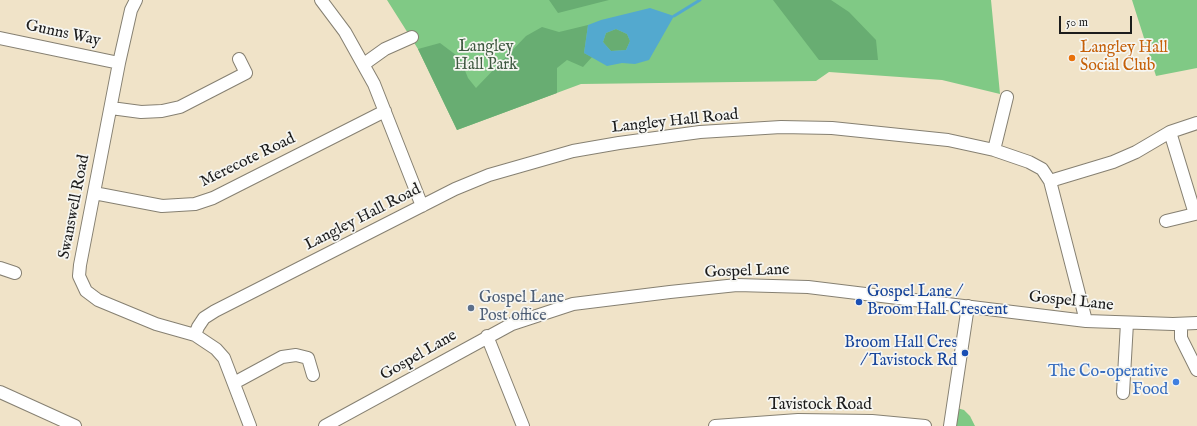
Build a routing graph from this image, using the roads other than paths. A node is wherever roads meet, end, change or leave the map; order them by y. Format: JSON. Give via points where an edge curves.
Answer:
{"nodes":[{"id":1,"x":136,"y":0,"type":"edge"},
{"id":2,"x":322,"y":0,"type":"edge"},
{"id":3,"x":412,"y":37,"type":"dead end"},
{"id":4,"x":0,"y":38,"type":"edge"},
{"id":5,"x":239,"y":59,"type":"dead end"},
{"id":6,"x":119,"y":62,"type":"junction"},
{"id":7,"x":364,"y":64,"type":"junction"},
{"id":8,"x":1007,"y":97,"type":"dead end"},
{"id":9,"x":111,"y":108,"type":"junction"},
{"id":10,"x":385,"y":111,"type":"junction"},
{"id":11,"x":1197,"y":123,"type":"edge"},
{"id":12,"x":1170,"y":132,"type":"junction"},
{"id":13,"x":994,"y":150,"type":"junction"},
{"id":14,"x":1050,"y":181,"type":"junction"},
{"id":15,"x":94,"y":194,"type":"junction"},
{"id":16,"x":422,"y":206,"type":"junction"},
{"id":17,"x":1166,"y":221,"type":"dead end"},
{"id":18,"x":0,"y":268,"type":"edge"},
{"id":19,"x":15,"y":273,"type":"dead end"},
{"id":20,"x":968,"y":306,"type":"junction"},
{"id":21,"x":1086,"y":321,"type":"junction"},
{"id":22,"x":1127,"y":323,"type":"junction"},
{"id":23,"x":1197,"y":323,"type":"edge"},
{"id":24,"x":1181,"y":324,"type":"junction"},
{"id":25,"x":194,"y":335,"type":"junction"},
{"id":26,"x":487,"y":336,"type":"junction"},
{"id":27,"x":1197,"y":370,"type":"edge"},
{"id":28,"x":313,"y":375,"type":"dead end"},
{"id":29,"x":234,"y":383,"type":"junction"},
{"id":30,"x":0,"y":392,"type":"edge"},
{"id":31,"x":1123,"y":393,"type":"dead end"},
{"id":32,"x":797,"y":423,"type":"edge"},
{"id":33,"x":75,"y":426,"type":"edge"},
{"id":34,"x":250,"y":426,"type":"edge"},
{"id":35,"x":325,"y":426,"type":"edge"},
{"id":36,"x":523,"y":426,"type":"edge"},
{"id":37,"x":715,"y":426,"type":"edge"},
{"id":38,"x":925,"y":426,"type":"edge"},
{"id":39,"x":950,"y":426,"type":"edge"}],
"edges":[{"from":1,"to":6,"type":"street","name":"Swanswell Road","via":[[130,10]]},
{"from":2,"to":7,"type":"street"},
{"from":3,"to":7,"type":"street"},
{"from":4,"to":6,"type":"street","name":"Gunns Way"},
{"from":5,"to":9,"type":"street","via":[[246,73],[180,106],[162,111],[141,112]]},
{"from":6,"to":9,"type":"street","name":"Swanswell Road"},
{"from":7,"to":10,"type":"street"},
{"from":8,"to":13,"type":"street"},
{"from":9,"to":15,"type":"street","name":"Swanswell Road"},
{"from":10,"to":15,"type":"street","name":"Merecote Road","via":[[213,198],[195,204],[162,206]]},
{"from":10,"to":16,"type":"street"},
{"from":11,"to":12,"type":"street"},
{"from":12,"to":14,"type":"street","via":[[1113,162]]},
{"from":12,"to":17,"type":"street","via":[[1195,214]]},
{"from":13,"to":14,"type":"street","name":"Langley Hall Road","via":[[1029,162],[1042,170]]},
{"from":13,"to":16,"type":"street","name":"Langley Hall Road","via":[[948,140],[832,128],[781,127],[700,132],[573,151],[489,176],[455,189]]},
{"from":14,"to":21,"type":"street","name":"Langley Hall Road"},
{"from":15,"to":25,"type":"street","name":"Swanswell Road","via":[[79,276],[86,291],[119,310]]},
{"from":16,"to":25,"type":"street","name":"Langley Hall Road","via":[[215,311],[204,318]]},
{"from":18,"to":19,"type":"street"},
{"from":20,"to":21,"type":"street","name":"Gospel Lane"},
{"from":20,"to":26,"type":"street","name":"Gospel Lane","via":[[808,287],[737,285],[574,304],[527,318]]},
{"from":20,"to":39,"type":"street"},
{"from":21,"to":22,"type":"street","name":"Gospel Lane"},
{"from":22,"to":24,"type":"street","name":"Gospel Lane"},
{"from":22,"to":31,"type":"street"},
{"from":23,"to":24,"type":"street","name":"Gospel Lane"},
{"from":24,"to":27,"type":"street","via":[[1181,338]]},
{"from":25,"to":29,"type":"street","name":"Swanswell Road","via":[[216,348],[224,358]]},
{"from":26,"to":35,"type":"street","name":"Gospel Lane"},
{"from":26,"to":36,"type":"street"},
{"from":28,"to":29,"type":"street","via":[[308,358],[296,355],[282,356]]},
{"from":29,"to":34,"type":"street","name":"Swanswell Road"},
{"from":30,"to":33,"type":"street"},
{"from":32,"to":37,"type":"street","name":"Tavistock Road"},
{"from":32,"to":38,"type":"street","name":"Tavistock Road","via":[[872,421]]}]}
